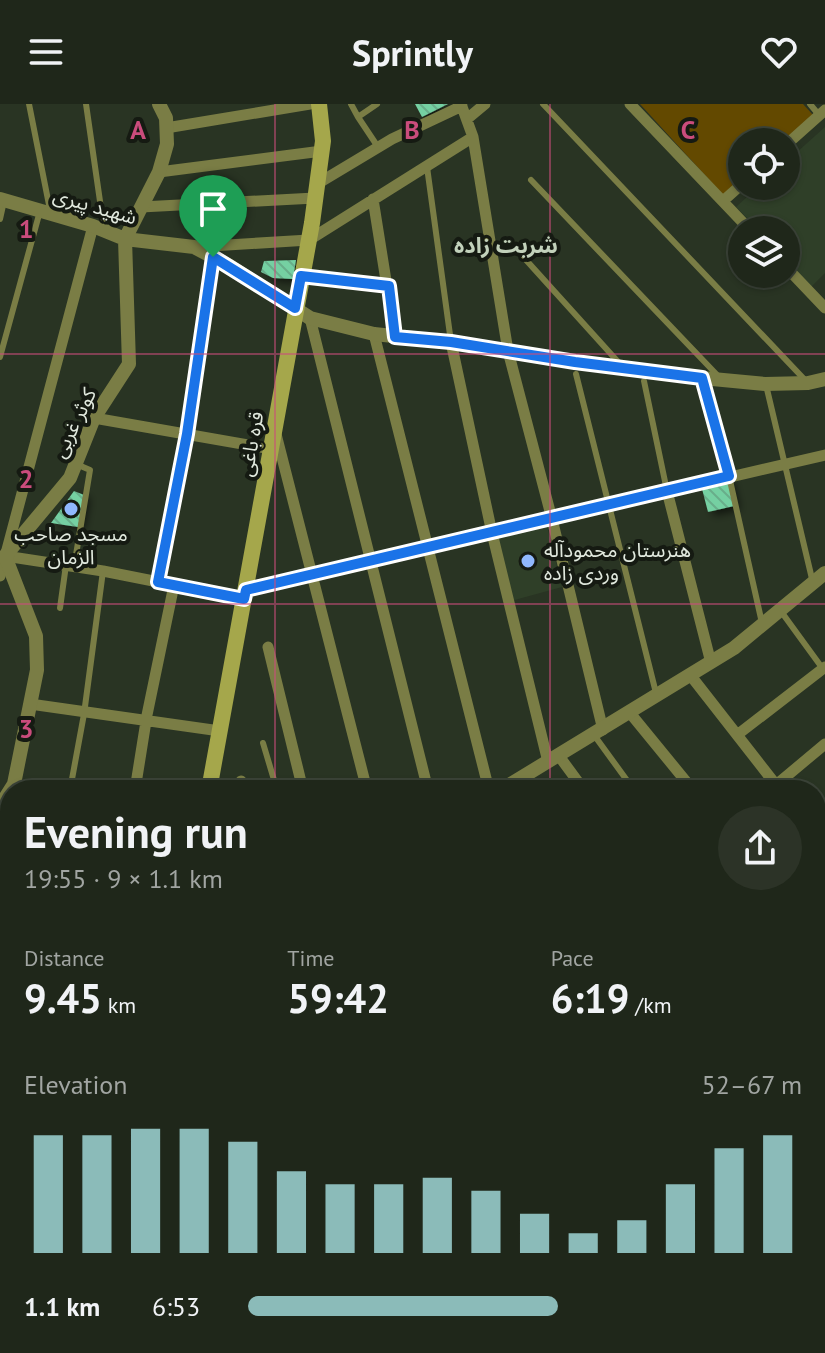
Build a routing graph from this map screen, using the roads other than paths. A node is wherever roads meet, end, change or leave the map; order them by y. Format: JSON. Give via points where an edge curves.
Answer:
{"nodes":[{"id":1,"x":29,"y":104,"type":"edge"},
{"id":2,"x":86,"y":104,"type":"edge"},
{"id":3,"x":159,"y":104,"type":"edge"},
{"id":4,"x":310,"y":104,"type":"edge"},
{"id":5,"x":319,"y":104,"type":"edge"},
{"id":6,"x":351,"y":104,"type":"edge"},
{"id":7,"x":377,"y":104,"type":"edge"},
{"id":8,"x":485,"y":104,"type":"edge"},
{"id":9,"x":543,"y":104,"type":"edge"},
{"id":10,"x":630,"y":104,"type":"edge"},
{"id":11,"x":810,"y":104,"type":"edge"},
{"id":12,"x":462,"y":105,"type":"edge"},
{"id":13,"x":822,"y":113,"type":"edge"},
{"id":14,"x":358,"y":117,"type":"junction"},
{"id":15,"x":467,"y":119,"type":"junction"},
{"id":16,"x":166,"y":128,"type":"junction"},
{"id":17,"x":800,"y":133,"type":"edge"},
{"id":18,"x":473,"y":137,"type":"junction"},
{"id":19,"x":378,"y":147,"type":"junction"},
{"id":20,"x":322,"y":151,"type":"junction"},
{"id":21,"x":427,"y":166,"type":"junction"},
{"id":22,"x":159,"y":172,"type":"junction"},
{"id":23,"x":531,"y":180,"type":"dead end"},
{"id":24,"x":316,"y":191,"type":"junction"},
{"id":25,"x":728,"y":197,"type":"edge"},
{"id":26,"x":373,"y":199,"type":"junction"},
{"id":27,"x":2,"y":200,"type":"edge"},
{"id":28,"x":723,"y":201,"type":"junction"},
{"id":29,"x":141,"y":207,"type":"junction"},
{"id":30,"x":45,"y":212,"type":"junction"},
{"id":31,"x":737,"y":216,"type":"edge"},
{"id":32,"x":0,"y":219,"type":"edge"},
{"id":33,"x":99,"y":229,"type":"junction"},
{"id":34,"x":125,"y":239,"type":"junction"},
{"id":35,"x":309,"y":240,"type":"junction"},
{"id":36,"x":194,"y":247,"type":"junction"},
{"id":37,"x":517,"y":250,"type":"dead end"},
{"id":38,"x":213,"y":257,"type":"junction"},
{"id":39,"x":301,"y":276,"type":"junction"},
{"id":40,"x":800,"y":282,"type":"edge"},
{"id":41,"x":389,"y":286,"type":"junction"},
{"id":42,"x":295,"y":308,"type":"junction"},
{"id":43,"x":825,"y":308,"type":"edge"},
{"id":44,"x":310,"y":318,"type":"junction"},
{"id":45,"x":374,"y":334,"type":"junction"},
{"id":46,"x":395,"y":337,"type":"junction"},
{"id":47,"x":451,"y":342,"type":"junction"},
{"id":48,"x":508,"y":351,"type":"junction"},
{"id":49,"x":0,"y":357,"type":"edge"},
{"id":50,"x":622,"y":367,"type":"junction"},
{"id":51,"x":576,"y":374,"type":"dead end"},
{"id":52,"x":702,"y":378,"type":"junction"},
{"id":53,"x":825,"y":379,"type":"edge"},
{"id":54,"x":722,"y":380,"type":"junction"},
{"id":55,"x":644,"y":381,"type":"dead end"},
{"id":56,"x":808,"y":383,"type":"junction"},
{"id":57,"x":765,"y":384,"type":"junction"},
{"id":58,"x":94,"y":418,"type":"junction"},
{"id":59,"x":274,"y":428,"type":"junction"},
{"id":60,"x":187,"y":434,"type":"junction"},
{"id":61,"x":271,"y":449,"type":"junction"},
{"id":62,"x":825,"y":455,"type":"edge"},
{"id":63,"x":76,"y":464,"type":"junction"},
{"id":64,"x":783,"y":464,"type":"junction"},
{"id":65,"x":729,"y":476,"type":"junction"},
{"id":66,"x":667,"y":491,"type":"junction"},
{"id":67,"x":608,"y":506,"type":"junction"},
{"id":68,"x":552,"y":519,"type":"junction"},
{"id":69,"x":492,"y":533,"type":"junction"},
{"id":70,"x":6,"y":534,"type":"edge"},
{"id":71,"x":427,"y":548,"type":"junction"},
{"id":72,"x":5,"y":556,"type":"junction"},
{"id":73,"x":372,"y":561,"type":"junction"},
{"id":74,"x":70,"y":566,"type":"junction"},
{"id":75,"x":103,"y":571,"type":"junction"},
{"id":76,"x":825,"y":573,"type":"edge"},
{"id":77,"x":314,"y":574,"type":"junction"},
{"id":78,"x":0,"y":576,"type":"edge"},
{"id":79,"x":158,"y":582,"type":"junction"},
{"id":80,"x":813,"y":583,"type":"junction"},
{"id":81,"x":174,"y":585,"type":"junction"},
{"id":82,"x":245,"y":595,"type":"junction"},
{"id":83,"x":60,"y":608,"type":"dead end"},
{"id":84,"x":780,"y":610,"type":"junction"},
{"id":85,"x":762,"y":624,"type":"junction"},
{"id":86,"x":268,"y":647,"type":"dead end"},
{"id":87,"x":711,"y":663,"type":"junction"},
{"id":88,"x":824,"y":669,"type":"edge"},
{"id":89,"x":691,"y":676,"type":"junction"},
{"id":90,"x":657,"y":697,"type":"junction"},
{"id":91,"x":30,"y":704,"type":"junction"},
{"id":92,"x":84,"y":711,"type":"junction"},
{"id":93,"x":630,"y":713,"type":"junction"},
{"id":94,"x":147,"y":721,"type":"junction"},
{"id":95,"x":220,"y":731,"type":"junction"},
{"id":96,"x":598,"y":732,"type":"junction"},
{"id":97,"x":737,"y":735,"type":"junction"},
{"id":98,"x":263,"y":743,"type":"dead end"},
{"id":99,"x":825,"y":744,"type":"edge"},
{"id":100,"x":554,"y":759,"type":"junction"},
{"id":101,"x":15,"y":780,"type":"edge"},
{"id":102,"x":72,"y":780,"type":"edge"},
{"id":103,"x":137,"y":780,"type":"edge"},
{"id":104,"x":211,"y":780,"type":"edge"},
{"id":105,"x":274,"y":780,"type":"edge"},
{"id":106,"x":301,"y":780,"type":"edge"},
{"id":107,"x":365,"y":780,"type":"edge"},
{"id":108,"x":426,"y":780,"type":"edge"},
{"id":109,"x":486,"y":780,"type":"edge"},
{"id":110,"x":521,"y":780,"type":"edge"},
{"id":111,"x":574,"y":780,"type":"edge"},
{"id":112,"x":628,"y":780,"type":"edge"},
{"id":113,"x":685,"y":780,"type":"edge"},
{"id":114,"x":772,"y":780,"type":"edge"},
{"id":115,"x":787,"y":780,"type":"edge"}],
"edges":[{"from":1,"to":30,"type":"lane"},
{"from":2,"to":33,"type":"lane"},
{"from":3,"to":16,"type":"street","name":"کوثر غربی"},
{"from":4,"to":16,"type":"street"},
{"from":5,"to":20,"type":"main road","name":"قره باغی"},
{"from":6,"to":14,"type":"lane"},
{"from":7,"to":14,"type":"lane"},
{"from":8,"to":15,"type":"street"},
{"from":9,"to":56,"type":"lane"},
{"from":10,"to":28,"type":"street"},
{"from":11,"to":13,"type":"lane"},
{"from":12,"to":15,"type":"street"},
{"from":12,"to":19,"type":"street"},
{"from":13,"to":17,"type":"street"},
{"from":14,"to":19,"type":"lane"},
{"from":15,"to":18,"type":"street"},
{"from":16,"to":22,"type":"street","name":"کوثر غربی"},
{"from":18,"to":21,"type":"street"},
{"from":18,"to":48,"type":"street"},
{"from":19,"to":24,"type":"street"},
{"from":20,"to":22,"type":"street"},
{"from":20,"to":24,"type":"main road","name":"قره باغی"},
{"from":21,"to":26,"type":"street"},
{"from":21,"to":47,"type":"lane"},
{"from":22,"to":29,"type":"street","name":"کوثر غربی"},
{"from":23,"to":54,"type":"lane"},
{"from":24,"to":29,"type":"street"},
{"from":24,"to":35,"type":"main road","name":"قره باغی"},
{"from":25,"to":28,"type":"street"},
{"from":26,"to":35,"type":"street"},
{"from":26,"to":41,"type":"street"},
{"from":27,"to":30,"type":"street","name":"شهید پیری"},
{"from":27,"to":32,"type":"lane"},
{"from":28,"to":31,"type":"street"},
{"from":29,"to":34,"type":"street","name":"کوثر غربی"},
{"from":30,"to":33,"type":"street","name":"شهید پیری"},
{"from":30,"to":49,"type":"lane"},
{"from":33,"to":34,"type":"street","name":"شهید پیری"},
{"from":33,"to":70,"type":"street"},
{"from":34,"to":36,"type":"street","name":"شهید پیری"},
{"from":34,"to":58,"type":"street","name":"کوثر غربی","via":[[129,364]]},
{"from":35,"to":36,"type":"street"},
{"from":35,"to":39,"type":"main road","name":"قره باغی"},
{"from":36,"to":38,"type":"street","name":"شهید پیری"},
{"from":37,"to":50,"type":"lane"},
{"from":38,"to":42,"type":"street","name":"شهید پیری"},
{"from":38,"to":60,"type":"street"},
{"from":39,"to":41,"type":"lane"},
{"from":39,"to":42,"type":"main road","name":"قره باغی"},
{"from":40,"to":43,"type":"street"},
{"from":41,"to":46,"type":"street"},
{"from":42,"to":44,"type":"street","name":"شهید پیری"},
{"from":42,"to":59,"type":"main road","name":"قره باغی"},
{"from":44,"to":45,"type":"street","name":"شهید پیری"},
{"from":44,"to":73,"type":"street"},
{"from":45,"to":46,"type":"street","name":"شهید پیری"},
{"from":45,"to":71,"type":"street"},
{"from":46,"to":47,"type":"street","name":"شهید پیری"},
{"from":47,"to":48,"type":"street","name":"شهید پیری"},
{"from":47,"to":69,"type":"street"},
{"from":48,"to":50,"type":"street","name":"شهید پیری"},
{"from":48,"to":68,"type":"street"},
{"from":50,"to":52,"type":"street","name":"شهید پیری"},
{"from":51,"to":67,"type":"lane"},
{"from":52,"to":54,"type":"street","name":"شهید پیری"},
{"from":52,"to":65,"type":"lane"},
{"from":53,"to":56,"type":"street","name":"شهید پیری"},
{"from":54,"to":57,"type":"street","name":"شهید پیری"},
{"from":55,"to":66,"type":"lane"},
{"from":56,"to":57,"type":"street","name":"شهید پیری"},
{"from":57,"to":64,"type":"lane"},
{"from":58,"to":60,"type":"street"},
{"from":58,"to":63,"type":"street","name":"کوثر غربی"},
{"from":59,"to":61,"type":"main road","name":"قره باغی"},
{"from":59,"to":77,"type":"street"},
{"from":60,"to":61,"type":"street"},
{"from":60,"to":79,"type":"street"},
{"from":61,"to":82,"type":"main road","name":"قره باغی"},
{"from":62,"to":64,"type":"street"},
{"from":63,"to":72,"type":"street","name":"کوثر غربی"},
{"from":63,"to":74,"type":"lane","via":[[90,470]]},
{"from":64,"to":65,"type":"street"},
{"from":64,"to":80,"type":"lane"},
{"from":65,"to":66,"type":"street"},
{"from":65,"to":85,"type":"lane"},
{"from":66,"to":67,"type":"street"},
{"from":66,"to":87,"type":"street"},
{"from":67,"to":68,"type":"street"},
{"from":67,"to":90,"type":"lane"},
{"from":68,"to":69,"type":"street"},
{"from":68,"to":96,"type":"street"},
{"from":69,"to":71,"type":"street"},
{"from":69,"to":100,"type":"street"},
{"from":70,"to":72,"type":"street"},
{"from":71,"to":73,"type":"street"},
{"from":71,"to":109,"type":"street"},
{"from":72,"to":74,"type":"street"},
{"from":72,"to":78,"type":"street"},
{"from":72,"to":91,"type":"street","via":[[36,636]]},
{"from":73,"to":77,"type":"street"},
{"from":73,"to":108,"type":"street"},
{"from":74,"to":75,"type":"street"},
{"from":74,"to":83,"type":"lane"},
{"from":75,"to":79,"type":"street"},
{"from":75,"to":92,"type":"lane"},
{"from":76,"to":80,"type":"street"},
{"from":77,"to":82,"type":"street"},
{"from":77,"to":107,"type":"street"},
{"from":79,"to":81,"type":"street"},
{"from":80,"to":84,"type":"street"},
{"from":81,"to":82,"type":"street"},
{"from":81,"to":94,"type":"street"},
{"from":82,"to":95,"type":"main road","name":"قره باغی"},
{"from":84,"to":85,"type":"street"},
{"from":84,"to":88,"type":"lane"},
{"from":85,"to":87,"type":"street"},
{"from":86,"to":106,"type":"street"},
{"from":87,"to":89,"type":"street"},
{"from":88,"to":97,"type":"street"},
{"from":89,"to":90,"type":"street"},
{"from":89,"to":97,"type":"street"},
{"from":90,"to":93,"type":"street"},
{"from":91,"to":92,"type":"street"},
{"from":91,"to":101,"type":"street"},
{"from":92,"to":94,"type":"street"},
{"from":92,"to":102,"type":"lane"},
{"from":93,"to":96,"type":"street"},
{"from":93,"to":113,"type":"street"},
{"from":94,"to":95,"type":"street"},
{"from":94,"to":103,"type":"street"},
{"from":95,"to":104,"type":"main road","name":"قره باغی"},
{"from":96,"to":100,"type":"street"},
{"from":96,"to":112,"type":"lane"},
{"from":97,"to":114,"type":"street"},
{"from":98,"to":105,"type":"lane"},
{"from":99,"to":115,"type":"street"},
{"from":100,"to":110,"type":"street"},
{"from":100,"to":111,"type":"street"}]}
